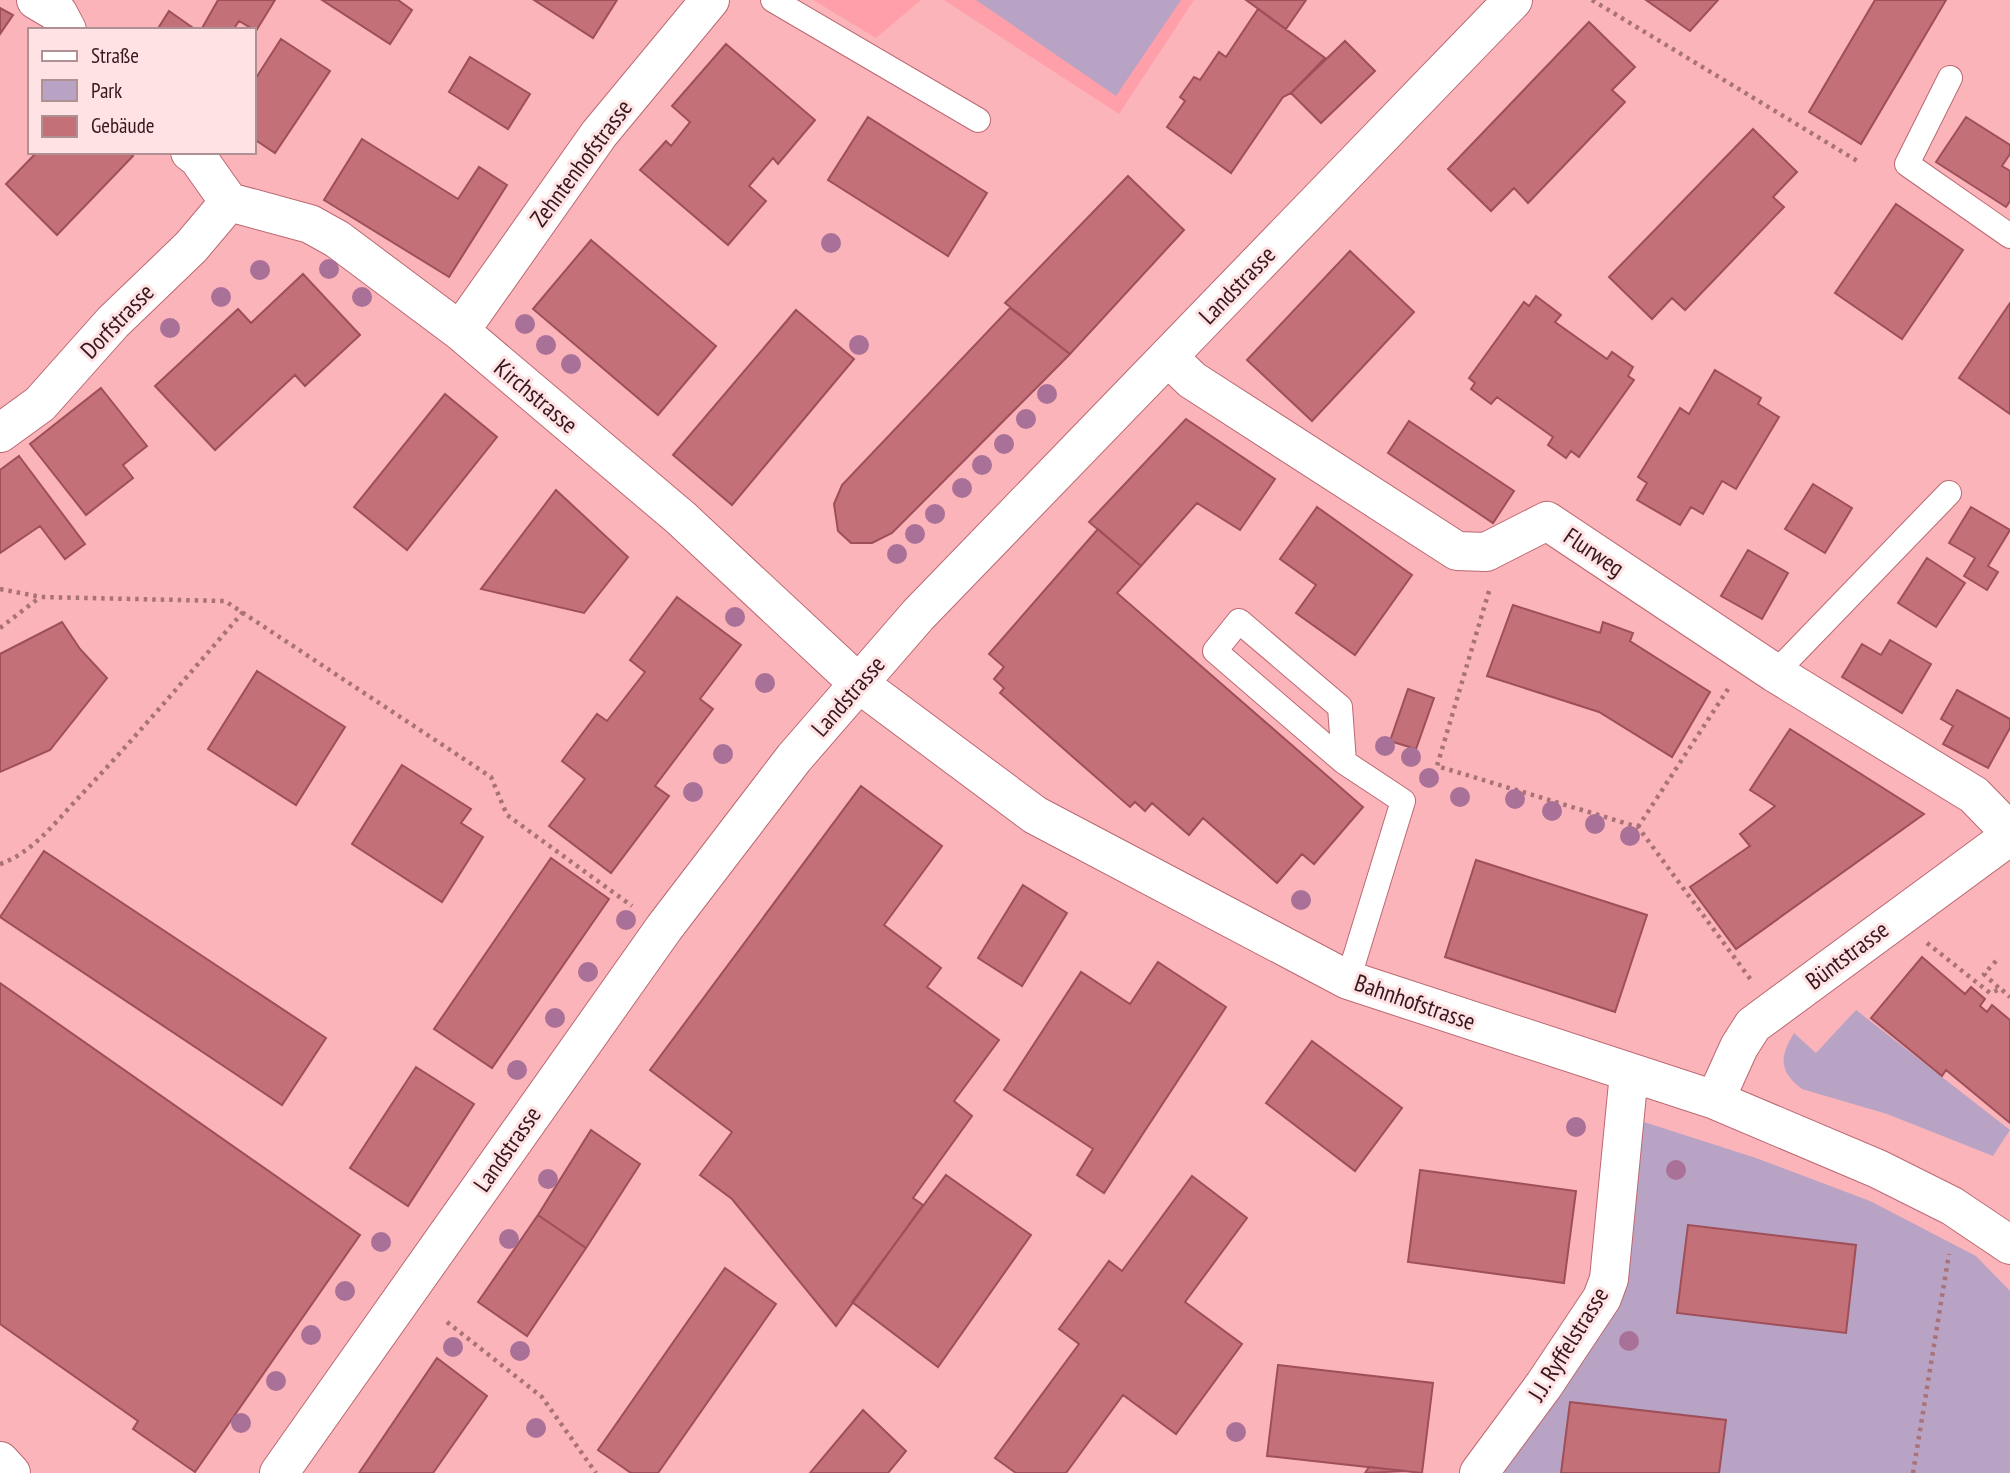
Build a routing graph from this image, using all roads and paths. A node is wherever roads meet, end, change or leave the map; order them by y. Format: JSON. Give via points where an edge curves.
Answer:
{"nodes":[{"id":1,"x":710,"y":0,"type":"edge"},
{"id":2,"x":773,"y":0,"type":"edge"},
{"id":3,"x":1513,"y":0,"type":"edge"},
{"id":4,"x":1592,"y":0,"type":"edge"},
{"id":5,"x":1950,"y":78,"type":"dead end"},
{"id":6,"x":978,"y":120,"type":"dead end"},
{"id":7,"x":193,"y":154,"type":"edge"},
{"id":8,"x":1859,"y":162,"type":"dead end"},
{"id":9,"x":229,"y":202,"type":"junction"},
{"id":10,"x":2010,"y":236,"type":"edge"},
{"id":11,"x":460,"y":331,"type":"junction"},
{"id":12,"x":1168,"y":357,"type":"junction"},
{"id":13,"x":0,"y":433,"type":"edge"},
{"id":14,"x":1948,"y":493,"type":"dead end"},
{"id":15,"x":1486,"y":552,"type":"junction"},
{"id":16,"x":0,"y":589,"type":"edge"},
{"id":17,"x":40,"y":597,"type":"junction"},
{"id":18,"x":243,"y":612,"type":"junction"},
{"id":19,"x":0,"y":628,"type":"edge"},
{"id":20,"x":1762,"y":665,"type":"junction"},
{"id":21,"x":858,"y":682,"type":"junction"},
{"id":22,"x":1344,"y":762,"type":"junction"},
{"id":23,"x":1638,"y":827,"type":"junction"},
{"id":24,"x":2010,"y":834,"type":"edge"},
{"id":25,"x":0,"y":864,"type":"edge"},
{"id":26,"x":640,"y":913,"type":"dead end"},
{"id":27,"x":1996,"y":961,"type":"dead end"},
{"id":28,"x":1960,"y":970,"type":"dead end"},
{"id":29,"x":1348,"y":980,"type":"junction"},
{"id":30,"x":1757,"y":988,"type":"dead end"},
{"id":31,"x":2001,"y":989,"type":"junction"},
{"id":32,"x":2010,"y":997,"type":"edge"},
{"id":33,"x":1629,"y":1073,"type":"junction"},
{"id":34,"x":1715,"y":1100,"type":"junction"},
{"id":35,"x":2010,"y":1245,"type":"edge"},
{"id":36,"x":1950,"y":1254,"type":"dead end"},
{"id":37,"x":447,"y":1322,"type":"dead end"},
{"id":38,"x":0,"y":1461,"type":"edge"},
{"id":39,"x":11,"y":1473,"type":"edge"},
{"id":40,"x":279,"y":1473,"type":"edge"},
{"id":41,"x":596,"y":1473,"type":"edge"},
{"id":42,"x":1479,"y":1473,"type":"edge"},
{"id":43,"x":1913,"y":1473,"type":"edge"}],
"edges":[{"from":1,"to":11,"type":"street","name":"Zehntenhofstrasse","via":[[599,134]]},
{"from":2,"to":6,"type":"lane"},
{"from":3,"to":12,"type":"street","name":"Landstrasse"},
{"from":4,"to":8,"type":"path"},
{"from":5,"to":10,"type":"lane","via":[[1907,164]]},
{"from":7,"to":9,"type":"street"},
{"from":9,"to":11,"type":"street","name":"Kirchstrasse","via":[[319,229]]},
{"from":9,"to":13,"type":"street","name":"Dorfstrasse","via":[[40,404]]},
{"from":11,"to":21,"type":"street","name":"Kirchstrasse","via":[[681,518]]},
{"from":12,"to":15,"type":"street","via":[[1192,380],[1256,423],[1457,551]]},
{"from":12,"to":21,"type":"street","name":"Landstrasse"},
{"from":14,"to":20,"type":"lane"},
{"from":15,"to":20,"type":"street","name":"Flurweg","via":[[1547,521]]},
{"from":15,"to":23,"type":"path","via":[[1489,591],[1437,766]]},
{"from":16,"to":17,"type":"path"},
{"from":17,"to":18,"type":"path","via":[[225,601]]},
{"from":17,"to":19,"type":"path"},
{"from":18,"to":25,"type":"path","via":[[46,832]]},
{"from":18,"to":26,"type":"path","via":[[491,777],[507,815]]},
{"from":20,"to":23,"type":"path"},
{"from":20,"to":24,"type":"street","name":"Flurweg","via":[[1973,796]]},
{"from":21,"to":29,"type":"street","name":"Bahnhofstrasse","via":[[1035,815]]},
{"from":21,"to":40,"type":"street","name":"Landstrasse","via":[[671,918]]},
{"from":22,"to":22,"type":"lane","via":[[1340,706],[1239,621],[1216,651]]},
{"from":22,"to":29,"type":"lane","via":[[1403,801]]},
{"from":23,"to":30,"type":"path"},
{"from":24,"to":34,"type":"street","name":"Büntstrasse","via":[[1754,1025]]},
{"from":27,"to":31,"type":"path","via":[[1984,974]]},
{"from":28,"to":31,"type":"path","via":[[1990,993]]},
{"from":29,"to":33,"type":"street","name":"Bahnhofstrasse"},
{"from":31,"to":32,"type":"path"},
{"from":33,"to":34,"type":"street","name":"Bahnhofstrasse"},
{"from":33,"to":42,"type":"street","name":"J.J. Ryffelstrasse","via":[[1609,1279],[1602,1298]]},
{"from":34,"to":35,"type":"street","name":"Bahnhofstrasse","via":[[1878,1169],[1952,1206]]},
{"from":36,"to":43,"type":"path"},
{"from":37,"to":41,"type":"path","via":[[542,1397]]},
{"from":38,"to":39,"type":"street"}]}
